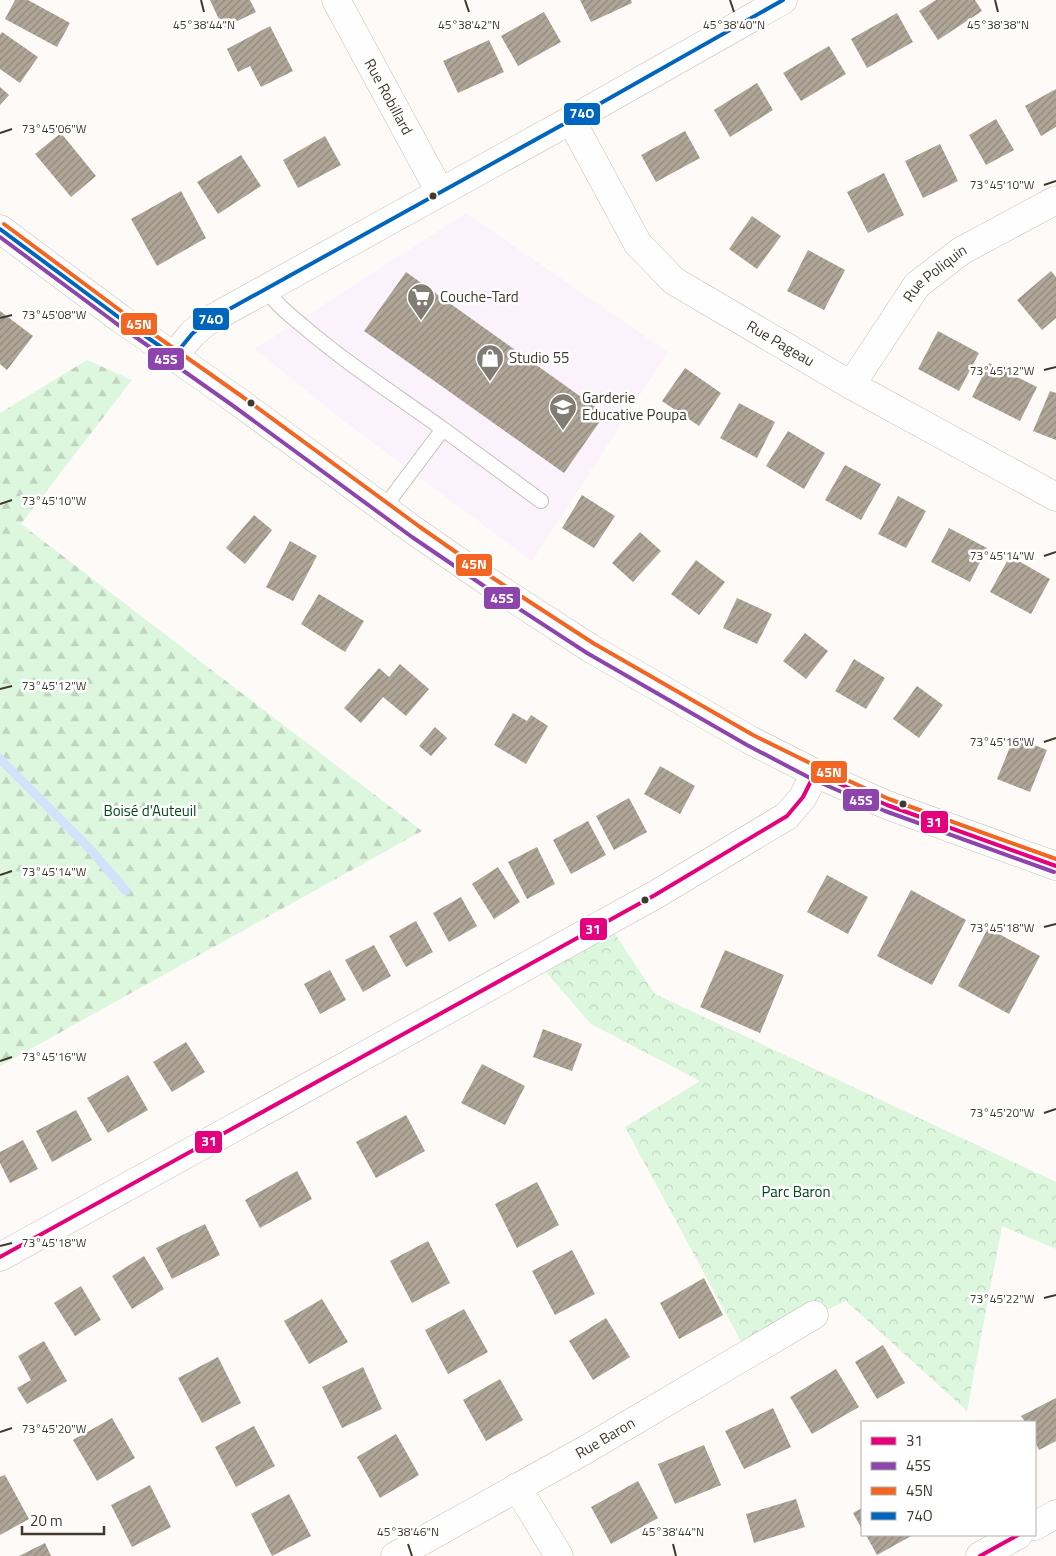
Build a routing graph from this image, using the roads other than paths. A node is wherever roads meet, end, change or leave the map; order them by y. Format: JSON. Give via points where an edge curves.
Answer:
{"nodes":[{"id":1,"x":336,"y":0,"type":"edge"},
{"id":2,"x":783,"y":0,"type":"edge"},
{"id":3,"x":571,"y":120,"type":"junction"},
{"id":4,"x":440,"y":192,"type":"junction"},
{"id":5,"x":1056,"y":200,"type":"edge"},
{"id":6,"x":0,"y":230,"type":"edge"},
{"id":7,"x":266,"y":288,"type":"junction"},
{"id":8,"x":174,"y":356,"type":"junction"},
{"id":9,"x":851,"y":385,"type":"junction"},
{"id":10,"x":443,"y":429,"type":"junction"},
{"id":11,"x":1056,"y":497,"type":"edge"},
{"id":12,"x":541,"y":502,"type":"dead end"},
{"id":13,"x":384,"y":509,"type":"junction"},
{"id":14,"x":816,"y":773,"type":"junction"},
{"id":15,"x":1056,"y":866,"type":"edge"},
{"id":16,"x":0,"y":1257,"type":"edge"},
{"id":17,"x":814,"y":1315,"type":"dead end"},
{"id":18,"x":517,"y":1487,"type":"junction"},
{"id":19,"x":1056,"y":1514,"type":"edge"},
{"id":20,"x":1036,"y":1525,"type":"edge"},
{"id":21,"x":1016,"y":1536,"type":"edge"},
{"id":22,"x":395,"y":1556,"type":"edge"},
{"id":23,"x":559,"y":1556,"type":"edge"},
{"id":24,"x":980,"y":1556,"type":"edge"}],
"edges":[{"from":1,"to":4,"type":"street","name":"Rue Robillard"},
{"from":2,"to":3,"type":"street"},
{"from":3,"to":4,"type":"street"},
{"from":3,"to":9,"type":"street","name":"Rue Pageau","via":[[638,244],[674,281]]},
{"from":4,"to":7,"type":"street"},
{"from":5,"to":9,"type":"street","name":"Rue Poliquin","via":[[961,251],[917,285]]},
{"from":6,"to":8,"type":"street"},
{"from":7,"to":8,"type":"street","via":[[206,322]]},
{"from":7,"to":10,"type":"lane","via":[[279,305],[329,348]]},
{"from":8,"to":13,"type":"street"},
{"from":9,"to":11,"type":"street","name":"Rue Pageau"},
{"from":10,"to":12,"type":"lane"},
{"from":10,"to":13,"type":"lane"},
{"from":13,"to":14,"type":"street","via":[[558,628],[750,740]]},
{"from":14,"to":15,"type":"street","via":[[887,805]]},
{"from":14,"to":16,"type":"street","via":[[788,816],[655,895]]},
{"from":17,"to":18,"type":"street","name":"Rue Baron"},
{"from":18,"to":22,"type":"street","name":"Rue Baron"},
{"from":18,"to":23,"type":"street"},
{"from":19,"to":20,"type":"street"},
{"from":21,"to":24,"type":"street"}]}
